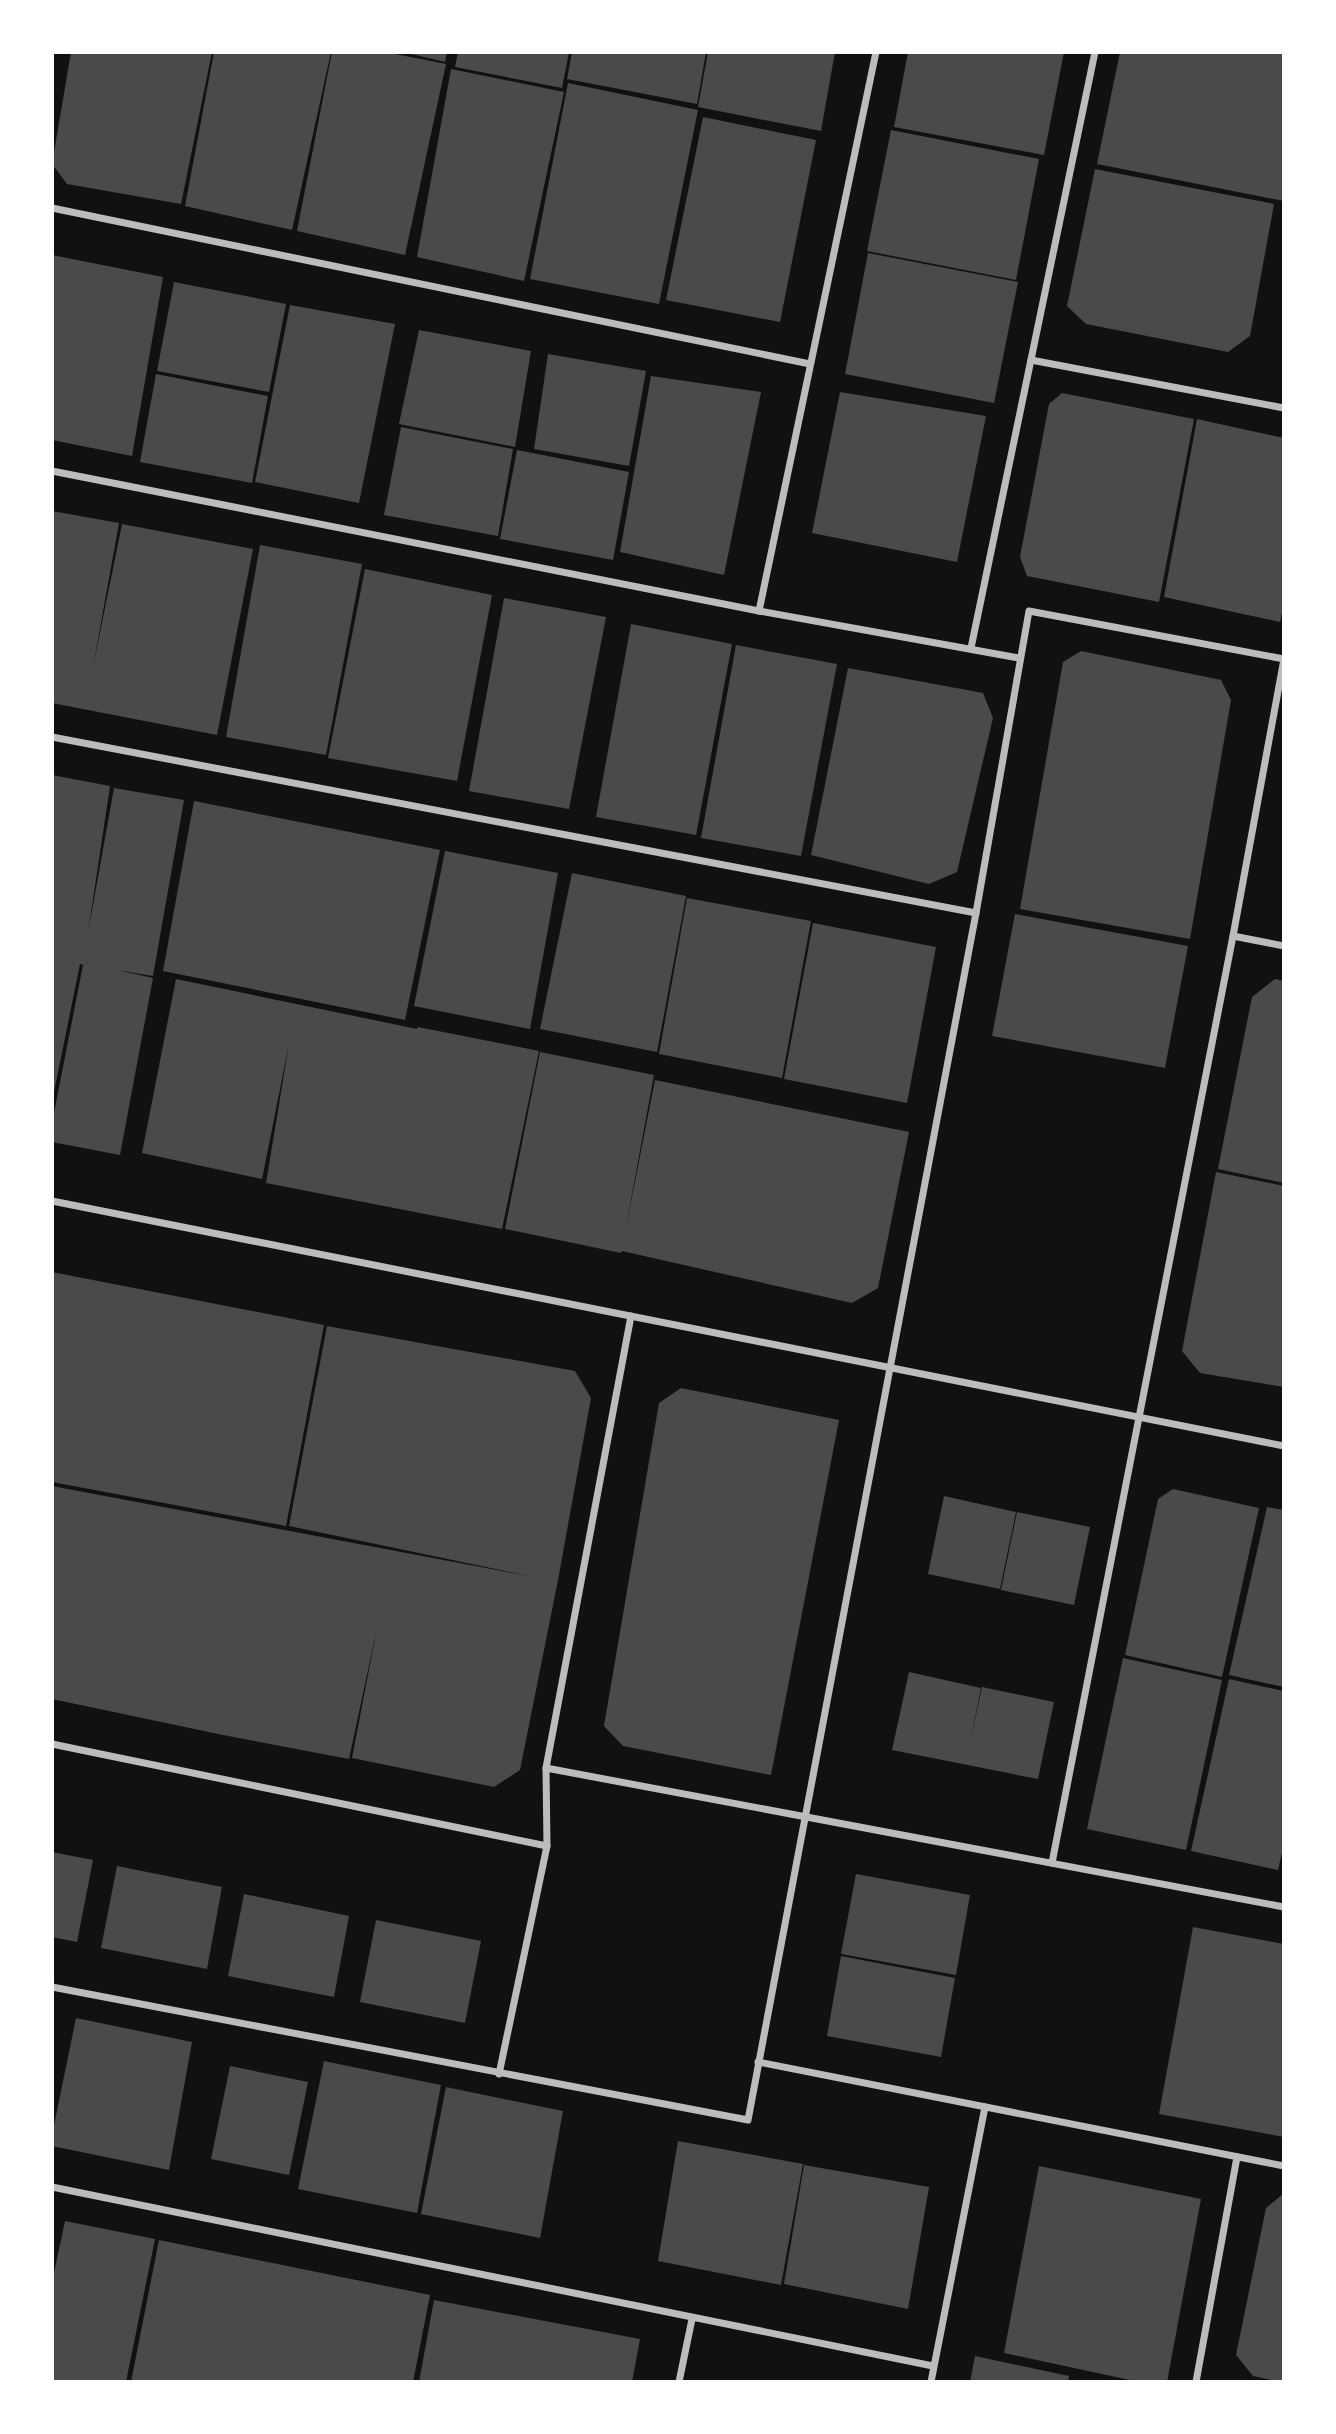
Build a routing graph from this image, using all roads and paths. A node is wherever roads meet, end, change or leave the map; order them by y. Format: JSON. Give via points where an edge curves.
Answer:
{"nodes":[{"id":1,"x":876,"y":52,"type":"edge"},
{"id":2,"x":1095,"y":52,"type":"edge"},
{"id":3,"x":52,"y":208,"type":"edge"},
{"id":4,"x":1031,"y":360,"type":"junction"},
{"id":5,"x":810,"y":364,"type":"junction"},
{"id":6,"x":1283,"y":408,"type":"edge"},
{"id":7,"x":52,"y":471,"type":"edge"},
{"id":8,"x":759,"y":611,"type":"junction"},
{"id":9,"x":971,"y":648,"type":"junction"},
{"id":10,"x":1019,"y":658,"type":"junction"},
{"id":11,"x":1283,"y":659,"type":"edge"},
{"id":12,"x":52,"y":737,"type":"edge"},
{"id":13,"x":976,"y":913,"type":"junction"},
{"id":14,"x":1233,"y":936,"type":"junction"},
{"id":15,"x":1283,"y":946,"type":"edge"},
{"id":16,"x":52,"y":1200,"type":"edge"},
{"id":17,"x":631,"y":1316,"type":"junction"},
{"id":18,"x":889,"y":1367,"type":"junction"},
{"id":19,"x":1140,"y":1417,"type":"junction"},
{"id":20,"x":1283,"y":1446,"type":"edge"},
{"id":21,"x":52,"y":1744,"type":"edge"},
{"id":22,"x":547,"y":1768,"type":"junction"},
{"id":23,"x":805,"y":1815,"type":"junction"},
{"id":24,"x":547,"y":1846,"type":"junction"},
{"id":25,"x":1052,"y":1863,"type":"junction"},
{"id":26,"x":1283,"y":1907,"type":"edge"},
{"id":27,"x":52,"y":1987,"type":"edge"},
{"id":28,"x":758,"y":2062,"type":"junction"},
{"id":29,"x":499,"y":2074,"type":"junction"},
{"id":30,"x":985,"y":2107,"type":"junction"},
{"id":31,"x":1237,"y":2157,"type":"junction"},
{"id":32,"x":1283,"y":2166,"type":"edge"},
{"id":33,"x":52,"y":2187,"type":"edge"},
{"id":34,"x":692,"y":2319,"type":"junction"},
{"id":35,"x":933,"y":2366,"type":"junction"},
{"id":36,"x":679,"y":2382,"type":"edge"},
{"id":37,"x":930,"y":2382,"type":"edge"},
{"id":38,"x":1196,"y":2382,"type":"edge"}],
"edges":[{"from":1,"to":5,"type":"street"},
{"from":2,"to":4,"type":"street"},
{"from":3,"to":5,"type":"street"},
{"from":4,"to":6,"type":"street"},
{"from":4,"to":9,"type":"street"},
{"from":5,"to":8,"type":"street"},
{"from":7,"to":8,"type":"street"},
{"from":8,"to":9,"type":"street"},
{"from":9,"to":10,"type":"street"},
{"from":10,"to":11,"type":"street","via":[[1028,611]]},
{"from":10,"to":13,"type":"street"},
{"from":11,"to":14,"type":"street"},
{"from":12,"to":13,"type":"street"},
{"from":13,"to":18,"type":"street"},
{"from":14,"to":15,"type":"street"},
{"from":14,"to":19,"type":"street"},
{"from":16,"to":17,"type":"street"},
{"from":17,"to":18,"type":"street"},
{"from":17,"to":22,"type":"street"},
{"from":18,"to":19,"type":"street"},
{"from":18,"to":23,"type":"street"},
{"from":19,"to":20,"type":"street"},
{"from":19,"to":25,"type":"street"},
{"from":21,"to":24,"type":"street"},
{"from":22,"to":23,"type":"street"},
{"from":22,"to":24,"type":"street"},
{"from":23,"to":25,"type":"street"},
{"from":23,"to":28,"type":"street"},
{"from":24,"to":29,"type":"street"},
{"from":25,"to":26,"type":"street"},
{"from":27,"to":29,"type":"street"},
{"from":28,"to":29,"type":"street","via":[[748,2120]]},
{"from":28,"to":30,"type":"street"},
{"from":30,"to":31,"type":"street"},
{"from":30,"to":35,"type":"street"},
{"from":31,"to":32,"type":"street"},
{"from":31,"to":38,"type":"street"},
{"from":33,"to":34,"type":"street"},
{"from":34,"to":35,"type":"street"},
{"from":34,"to":36,"type":"street"},
{"from":35,"to":37,"type":"street"}]}
